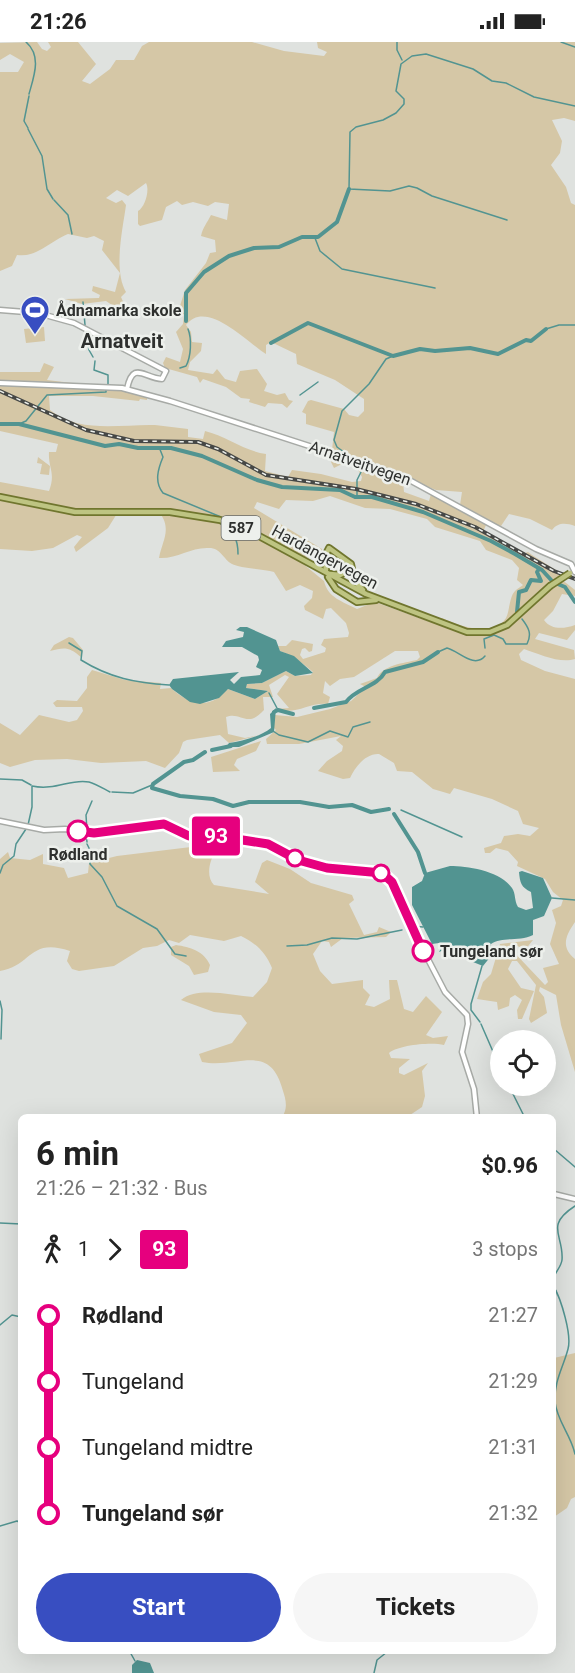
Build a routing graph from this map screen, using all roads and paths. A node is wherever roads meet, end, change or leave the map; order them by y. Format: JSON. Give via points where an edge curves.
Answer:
{"nodes":[{"id":1,"x":0,"y":310,"type":"edge"},
{"id":2,"x":0,"y":383,"type":"edge"},
{"id":3,"x":127,"y":389,"type":"junction"},
{"id":4,"x":0,"y":497,"type":"edge"},
{"id":5,"x":298,"y":558,"type":"junction"},
{"id":6,"x":348,"y":561,"type":"junction"},
{"id":7,"x":326,"y":570,"type":"dead end"},
{"id":8,"x":572,"y":573,"type":"edge"},
{"id":9,"x":328,"y":577,"type":"dead end"},
{"id":10,"x":339,"y":581,"type":"junction"},
{"id":11,"x":363,"y":603,"type":"junction"},
{"id":12,"x":395,"y":606,"type":"junction"},
{"id":13,"x":406,"y":610,"type":"junction"},
{"id":14,"x":0,"y":821,"type":"edge"},
{"id":15,"x":477,"y":1114,"type":"edge"},
{"id":16,"x":556,"y":1194,"type":"edge"},
{"id":17,"x":575,"y":1199,"type":"edge"}],
"edges":[{"from":1,"to":3,"type":"main road","via":[[38,313],[74,323],[166,371],[162,379],[135,373]]},
{"from":2,"to":3,"type":"main road","name":"Arnatveitvegen"},
{"from":3,"to":8,"type":"main road","name":"Arnatveitvegen","via":[[402,476],[571,564]]},
{"from":4,"to":5,"type":"main road","name":"Hardangervegen","number":"587","via":[[75,512],[204,516],[243,529]]},
{"from":5,"to":6,"type":"main road","number":"587","via":[[337,576],[349,570]]},
{"from":5,"to":10,"type":"main road","name":"Hardangervegen","number":"587"},
{"from":6,"to":7,"type":"main road","via":[[329,548]]},
{"from":6,"to":12,"type":"main road","number":"587","via":[[359,587]]},
{"from":8,"to":13,"type":"main road","name":"Hardangervegen","number":"587","bridge":true,"via":[[550,586],[514,621],[489,632],[460,630]]},
{"from":9,"to":11,"type":"main road","number":"587","via":[[338,591]]},
{"from":10,"to":11,"type":"main road","number":"587","via":[[364,595]]},
{"from":10,"to":12,"type":"main road","name":"Hardangervegen","number":"587"},
{"from":11,"to":13,"type":"main road","number":"587","via":[[375,599]]},
{"from":12,"to":13,"type":"main road","name":"Hardangervegen","number":"587"},
{"from":14,"to":15,"type":"main road","via":[[88,833],[164,824],[189,836],[268,844],[298,860],[327,868],[384,874],[392,882],[445,992],[468,1017],[462,1052],[474,1089]]},
{"from":16,"to":17,"type":"main road"}]}
